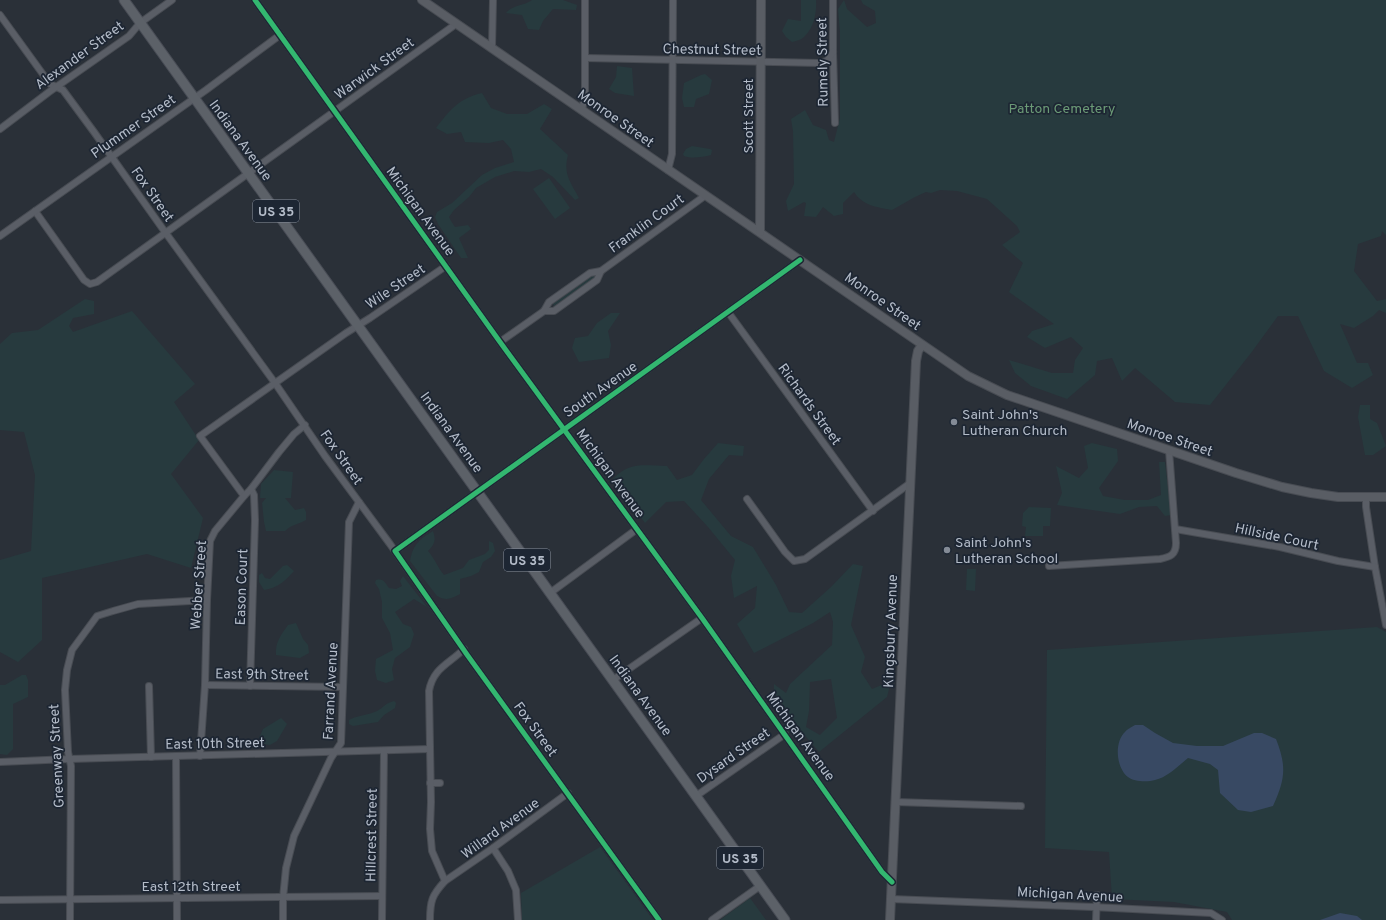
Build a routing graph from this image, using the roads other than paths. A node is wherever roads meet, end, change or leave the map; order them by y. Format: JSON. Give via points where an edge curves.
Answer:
{"nodes":[{"id":1,"x":124,"y":0,"type":"edge"},
{"id":2,"x":172,"y":0,"type":"edge"},
{"id":3,"x":255,"y":0,"type":"edge"},
{"id":4,"x":422,"y":0,"type":"edge"},
{"id":5,"x":493,"y":0,"type":"edge"},
{"id":6,"x":585,"y":0,"type":"edge"},
{"id":7,"x":673,"y":0,"type":"edge"},
{"id":8,"x":761,"y":0,"type":"edge"},
{"id":9,"x":833,"y":0,"type":"edge"},
{"id":10,"x":0,"y":15,"type":"edge"},
{"id":11,"x":140,"y":23,"type":"junction"},
{"id":12,"x":456,"y":24,"type":"junction"},
{"id":13,"x":280,"y":35,"type":"junction"},
{"id":14,"x":492,"y":48,"type":"junction"},
{"id":15,"x":833,"y":52,"type":"junction"},
{"id":16,"x":585,"y":58,"type":"junction"},
{"id":17,"x":673,"y":60,"type":"junction"},
{"id":18,"x":761,"y":61,"type":"junction"},
{"id":19,"x":56,"y":88,"type":"junction"},
{"id":20,"x":194,"y":98,"type":"junction"},
{"id":21,"x":582,"y":110,"type":"junction"},
{"id":22,"x":335,"y":111,"type":"junction"},
{"id":23,"x":835,"y":123,"type":"dead end"},
{"id":24,"x":0,"y":129,"type":"edge"},
{"id":25,"x":112,"y":156,"type":"junction"},
{"id":26,"x":668,"y":170,"type":"junction"},
{"id":27,"x":248,"y":173,"type":"junction"},
{"id":28,"x":706,"y":195,"type":"junction"},
{"id":29,"x":35,"y":211,"type":"junction"},
{"id":30,"x":165,"y":232,"type":"junction"},
{"id":31,"x":760,"y":232,"type":"junction"},
{"id":32,"x":0,"y":236,"type":"edge"},
{"id":33,"x":800,"y":260,"type":"junction"},
{"id":34,"x":446,"y":266,"type":"junction"},
{"id":35,"x":601,"y":271,"type":"junction"},
{"id":36,"x":544,"y":311,"type":"junction"},
{"id":37,"x":728,"y":312,"type":"junction"},
{"id":38,"x":357,"y":325,"type":"junction"},
{"id":39,"x":500,"y":342,"type":"junction"},
{"id":40,"x":922,"y":345,"type":"junction"},
{"id":41,"x":275,"y":383,"type":"junction"},
{"id":42,"x":305,"y":425,"type":"junction"},
{"id":43,"x":564,"y":429,"type":"junction"},
{"id":44,"x":1169,"y":450,"type":"junction"},
{"id":45,"x":910,"y":484,"type":"junction"},
{"id":46,"x":251,"y":489,"type":"junction"},
{"id":47,"x":478,"y":493,"type":"junction"},
{"id":48,"x":244,"y":496,"type":"junction"},
{"id":49,"x":1386,"y":497,"type":"edge"},
{"id":50,"x":1366,"y":498,"type":"junction"},
{"id":51,"x":747,"y":499,"type":"dead end"},
{"id":52,"x":359,"y":502,"type":"junction"},
{"id":53,"x":873,"y":511,"type":"junction"},
{"id":54,"x":637,"y":529,"type":"junction"},
{"id":55,"x":1175,"y":529,"type":"junction"},
{"id":56,"x":395,"y":551,"type":"junction"},
{"id":57,"x":1050,"y":566,"type":"dead end"},
{"id":58,"x":1375,"y":567,"type":"junction"},
{"id":59,"x":550,"y":592,"type":"junction"},
{"id":60,"x":207,"y":600,"type":"junction"},
{"id":61,"x":702,"y":618,"type":"junction"},
{"id":62,"x":1386,"y":625,"type":"edge"},
{"id":63,"x":464,"y":649,"type":"junction"},
{"id":64,"x":613,"y":680,"type":"junction"},
{"id":65,"x":205,"y":685,"type":"junction"},
{"id":66,"x":149,"y":686,"type":"dead end"},
{"id":67,"x":250,"y":686,"type":"junction"},
{"id":68,"x":343,"y":687,"type":"junction"},
{"id":69,"x":785,"y":734,"type":"junction"},
{"id":70,"x":430,"y":749,"type":"junction"},
{"id":71,"x":384,"y":751,"type":"junction"},
{"id":72,"x":335,"y":752,"type":"junction"},
{"id":73,"x":176,"y":756,"type":"junction"},
{"id":74,"x":200,"y":756,"type":"junction"},
{"id":75,"x":151,"y":757,"type":"junction"},
{"id":76,"x":69,"y":759,"type":"junction"},
{"id":77,"x":0,"y":762,"type":"edge"},
{"id":78,"x":430,"y":783,"type":"junction"},
{"id":79,"x":440,"y":783,"type":"dead end"},
{"id":80,"x":568,"y":793,"type":"junction"},
{"id":81,"x":696,"y":796,"type":"junction"},
{"id":82,"x":896,"y":802,"type":"junction"},
{"id":83,"x":1021,"y":806,"type":"dead end"},
{"id":84,"x":493,"y":848,"type":"junction"},
{"id":85,"x":445,"y":881,"type":"junction"},
{"id":86,"x":892,"y":882,"type":"junction"},
{"id":87,"x":760,"y":886,"type":"junction"},
{"id":88,"x":1097,"y":895,"type":"dead end"},
{"id":89,"x":382,"y":896,"type":"junction"},
{"id":90,"x":177,"y":898,"type":"junction"},
{"id":91,"x":283,"y":898,"type":"junction"},
{"id":92,"x":70,"y":899,"type":"junction"},
{"id":93,"x":891,"y":899,"type":"junction"},
{"id":94,"x":0,"y":900,"type":"edge"},
{"id":95,"x":1096,"y":907,"type":"junction"},
{"id":96,"x":70,"y":920,"type":"edge"},
{"id":97,"x":177,"y":920,"type":"edge"},
{"id":98,"x":283,"y":920,"type":"edge"},
{"id":99,"x":382,"y":920,"type":"edge"},
{"id":100,"x":430,"y":920,"type":"edge"},
{"id":101,"x":518,"y":920,"type":"edge"},
{"id":102,"x":659,"y":920,"type":"edge"},
{"id":103,"x":712,"y":920,"type":"edge"},
{"id":104,"x":784,"y":920,"type":"edge"},
{"id":105,"x":890,"y":920,"type":"edge"},
{"id":106,"x":1096,"y":920,"type":"edge"},
{"id":107,"x":1222,"y":920,"type":"edge"}],
"edges":[{"from":1,"to":11,"type":"main road","name":"Indiana Avenue","number":"US 35"},
{"from":2,"to":11,"type":"street","name":"Alexander Street"},
{"from":3,"to":13,"type":"street","name":"Michigan Avenue"},
{"from":4,"to":12,"type":"main road","name":"Monroe Street"},
{"from":5,"to":14,"type":"street"},
{"from":6,"to":16,"type":"street"},
{"from":7,"to":17,"type":"street"},
{"from":8,"to":18,"type":"main road","name":"Scott Street"},
{"from":9,"to":15,"type":"street","name":"Rumely Street"},
{"from":10,"to":19,"type":"street","name":"Fox Street","via":[[50,84]]},
{"from":11,"to":19,"type":"street","name":"Alexander Street","via":[[129,36]]},
{"from":11,"to":20,"type":"main road","name":"Indiana Avenue","number":"US 35"},
{"from":12,"to":14,"type":"main road","name":"Monroe Street"},
{"from":12,"to":22,"type":"street","name":"Warwick Street"},
{"from":13,"to":20,"type":"street","name":"Plummer Street"},
{"from":13,"to":22,"type":"street","name":"Michigan Avenue"},
{"from":14,"to":21,"type":"main road","name":"Monroe Street"},
{"from":15,"to":18,"type":"street","name":"Chestnut Street","via":[[827,61],[819,63]]},
{"from":15,"to":23,"type":"street","name":"Rumely Street"},
{"from":16,"to":17,"type":"street","name":"Chestnut Street"},
{"from":16,"to":21,"type":"street","via":[[585,95]]},
{"from":17,"to":18,"type":"street","name":"Chestnut Street"},
{"from":17,"to":26,"type":"street","via":[[672,154]]},
{"from":18,"to":31,"type":"main road","name":"Scott Street"},
{"from":19,"to":24,"type":"street","name":"Alexander Street"},
{"from":19,"to":25,"type":"street","name":"Fox Street","via":[[63,90]]},
{"from":20,"to":25,"type":"street","name":"Plummer Street"},
{"from":20,"to":27,"type":"main road","name":"Indiana Avenue","number":"US 35"},
{"from":21,"to":26,"type":"main road","name":"Monroe Street"},
{"from":22,"to":27,"type":"street","name":"Warwick Street"},
{"from":22,"to":34,"type":"street","name":"Michigan Avenue"},
{"from":25,"to":29,"type":"street","name":"Plummer Street"},
{"from":25,"to":30,"type":"street","name":"Fox Street"},
{"from":26,"to":28,"type":"main road","name":"Monroe Street"},
{"from":27,"to":30,"type":"street","name":"Warwick Street"},
{"from":27,"to":38,"type":"main road","name":"Indiana Avenue","number":"US 35"},
{"from":28,"to":31,"type":"main road","name":"Monroe Street"},
{"from":28,"to":35,"type":"street","name":"Franklin Court"},
{"from":29,"to":30,"type":"street","name":"Warwick Street","via":[[84,280],[90,284],[97,282]]},
{"from":29,"to":32,"type":"street","name":"Plummer Street"},
{"from":30,"to":41,"type":"street","name":"Fox Street"},
{"from":31,"to":33,"type":"main road","name":"Monroe Street"},
{"from":33,"to":37,"type":"street","name":"South Avenue"},
{"from":33,"to":40,"type":"main road","name":"Monroe Street"},
{"from":34,"to":38,"type":"street","name":"Wile Street"},
{"from":34,"to":39,"type":"street","name":"Michigan Avenue"},
{"from":35,"to":36,"type":"street","name":"Franklin Court","via":[[590,273],[549,302]]},
{"from":35,"to":36,"type":"street","name":"Franklin Court","via":[[597,280],[554,311]]},
{"from":36,"to":39,"type":"street","name":"Franklin Court"},
{"from":37,"to":43,"type":"street","name":"South Avenue"},
{"from":37,"to":53,"type":"street","name":"Richards Street"},
{"from":38,"to":41,"type":"street"},
{"from":38,"to":47,"type":"main road","name":"Indiana Avenue","number":"US 35"},
{"from":39,"to":43,"type":"street","name":"Michigan Avenue"},
{"from":40,"to":44,"type":"main road","name":"Monroe Street","via":[[968,376],[1000,392]]},
{"from":40,"to":45,"type":"main road","name":"Kingsbury Avenue","via":[[916,361]]},
{"from":41,"to":42,"type":"street","name":"Fox Street"},
{"from":41,"to":48,"type":"street","via":[[200,436]]},
{"from":42,"to":46,"type":"street","name":"Webber Street","via":[[294,434]]},
{"from":42,"to":52,"type":"street","name":"Fox Street"},
{"from":43,"to":47,"type":"street","name":"South Avenue"},
{"from":43,"to":54,"type":"street","name":"Michigan Avenue"},
{"from":44,"to":50,"type":"main road","name":"Monroe Street","via":[[1282,487],[1338,497]]},
{"from":44,"to":55,"type":"street"},
{"from":45,"to":53,"type":"street"},
{"from":45,"to":82,"type":"main road","name":"Kingsbury Avenue"},
{"from":46,"to":48,"type":"street","name":"Webber Street"},
{"from":46,"to":67,"type":"street","name":"Eason Court","via":[[254,494],[255,520]]},
{"from":47,"to":56,"type":"street","name":"South Avenue"},
{"from":47,"to":59,"type":"main road","name":"Indiana Avenue","number":"US 35"},
{"from":48,"to":60,"type":"street","name":"Webber Street","via":[[215,531],[210,541]]},
{"from":49,"to":50,"type":"main road","name":"Monroe Street"},
{"from":50,"to":58,"type":"street"},
{"from":51,"to":53,"type":"street","via":[[794,561],[805,559]]},
{"from":52,"to":56,"type":"street","name":"Fox Street"},
{"from":52,"to":68,"type":"street","name":"Farrand Avenue","via":[[349,522]]},
{"from":54,"to":59,"type":"street"},
{"from":54,"to":61,"type":"street","name":"Michigan Avenue"},
{"from":55,"to":57,"type":"street","via":[[1175,551],[1166,558]]},
{"from":55,"to":58,"type":"street","name":"Hillside Court"},
{"from":56,"to":63,"type":"street","name":"Fox Street"},
{"from":58,"to":62,"type":"street"},
{"from":59,"to":64,"type":"main road","name":"Indiana Avenue","number":"US 35"},
{"from":60,"to":65,"type":"street","name":"Webber Street"},
{"from":60,"to":76,"type":"street","name":"Greenway Street","via":[[138,604],[97,616],[72,650],[67,670],[65,690]]},
{"from":61,"to":64,"type":"street"},
{"from":61,"to":69,"type":"street","name":"Michigan Avenue"},
{"from":63,"to":70,"type":"street","via":[[440,668],[430,684]]},
{"from":63,"to":80,"type":"street","name":"Fox Street"},
{"from":64,"to":81,"type":"main road","name":"Indiana Avenue","number":"US 35"},
{"from":65,"to":67,"type":"street","name":"East 9th Street"},
{"from":65,"to":74,"type":"street","name":"Webber Street"},
{"from":66,"to":75,"type":"street"},
{"from":67,"to":68,"type":"street","name":"East 9th Street"},
{"from":68,"to":72,"type":"street","name":"Farrand Avenue","via":[[341,743]]},
{"from":69,"to":81,"type":"street","name":"Dysard Street"},
{"from":69,"to":86,"type":"street","name":"Michigan Avenue","via":[[882,872]]},
{"from":70,"to":71,"type":"street","name":"East 10th Street"},
{"from":70,"to":78,"type":"street"},
{"from":71,"to":72,"type":"street","name":"East 10th Street"},
{"from":71,"to":89,"type":"street","name":"Hillcrest Street"},
{"from":72,"to":74,"type":"street","name":"East 10th Street"},
{"from":72,"to":91,"type":"street","name":"Farrand Avenue","via":[[294,836],[286,868]]},
{"from":73,"to":74,"type":"street","name":"East 10th Street"},
{"from":73,"to":75,"type":"street","name":"East 10th Street"},
{"from":73,"to":90,"type":"street"},
{"from":75,"to":76,"type":"street","name":"East 10th Street"},
{"from":76,"to":77,"type":"street","name":"East 10th Street"},
{"from":76,"to":92,"type":"street","name":"Greenway Street"},
{"from":78,"to":79,"type":"street"},
{"from":78,"to":85,"type":"street","via":[[432,851]]},
{"from":80,"to":84,"type":"street","name":"Willard Avenue"},
{"from":80,"to":102,"type":"street","name":"Fox Street"},
{"from":81,"to":87,"type":"main road","name":"Indiana Avenue","number":"US 35"},
{"from":82,"to":83,"type":"street"},
{"from":82,"to":86,"type":"main road","name":"Kingsbury Avenue"},
{"from":84,"to":85,"type":"street","name":"Willard Avenue"},
{"from":84,"to":101,"type":"street","via":[[508,871],[516,890]]},
{"from":85,"to":100,"type":"street","name":"Willard Avenue","via":[[433,896]]},
{"from":86,"to":93,"type":"main road","name":"Kingsbury Avenue"},
{"from":87,"to":103,"type":"street"},
{"from":87,"to":104,"type":"main road","name":"Indiana Avenue","number":"US 35"},
{"from":88,"to":95,"type":"street"},
{"from":89,"to":91,"type":"street","name":"East 12th Street"},
{"from":89,"to":99,"type":"street","name":"Hillcrest Street"},
{"from":90,"to":91,"type":"street","name":"East 12th Street"},
{"from":90,"to":92,"type":"street","name":"East 12th Street"},
{"from":90,"to":97,"type":"street"},
{"from":91,"to":98,"type":"street","name":"Farrand Avenue"},
{"from":92,"to":94,"type":"street","name":"East 12th Street"},
{"from":92,"to":96,"type":"street","name":"Greenway Street"},
{"from":93,"to":95,"type":"street","name":"Michigan Avenue"},
{"from":93,"to":105,"type":"main road","name":"Kingsbury Avenue"},
{"from":95,"to":106,"type":"street"},
{"from":95,"to":107,"type":"street","name":"Michigan Avenue","via":[[1211,913]]}]}
